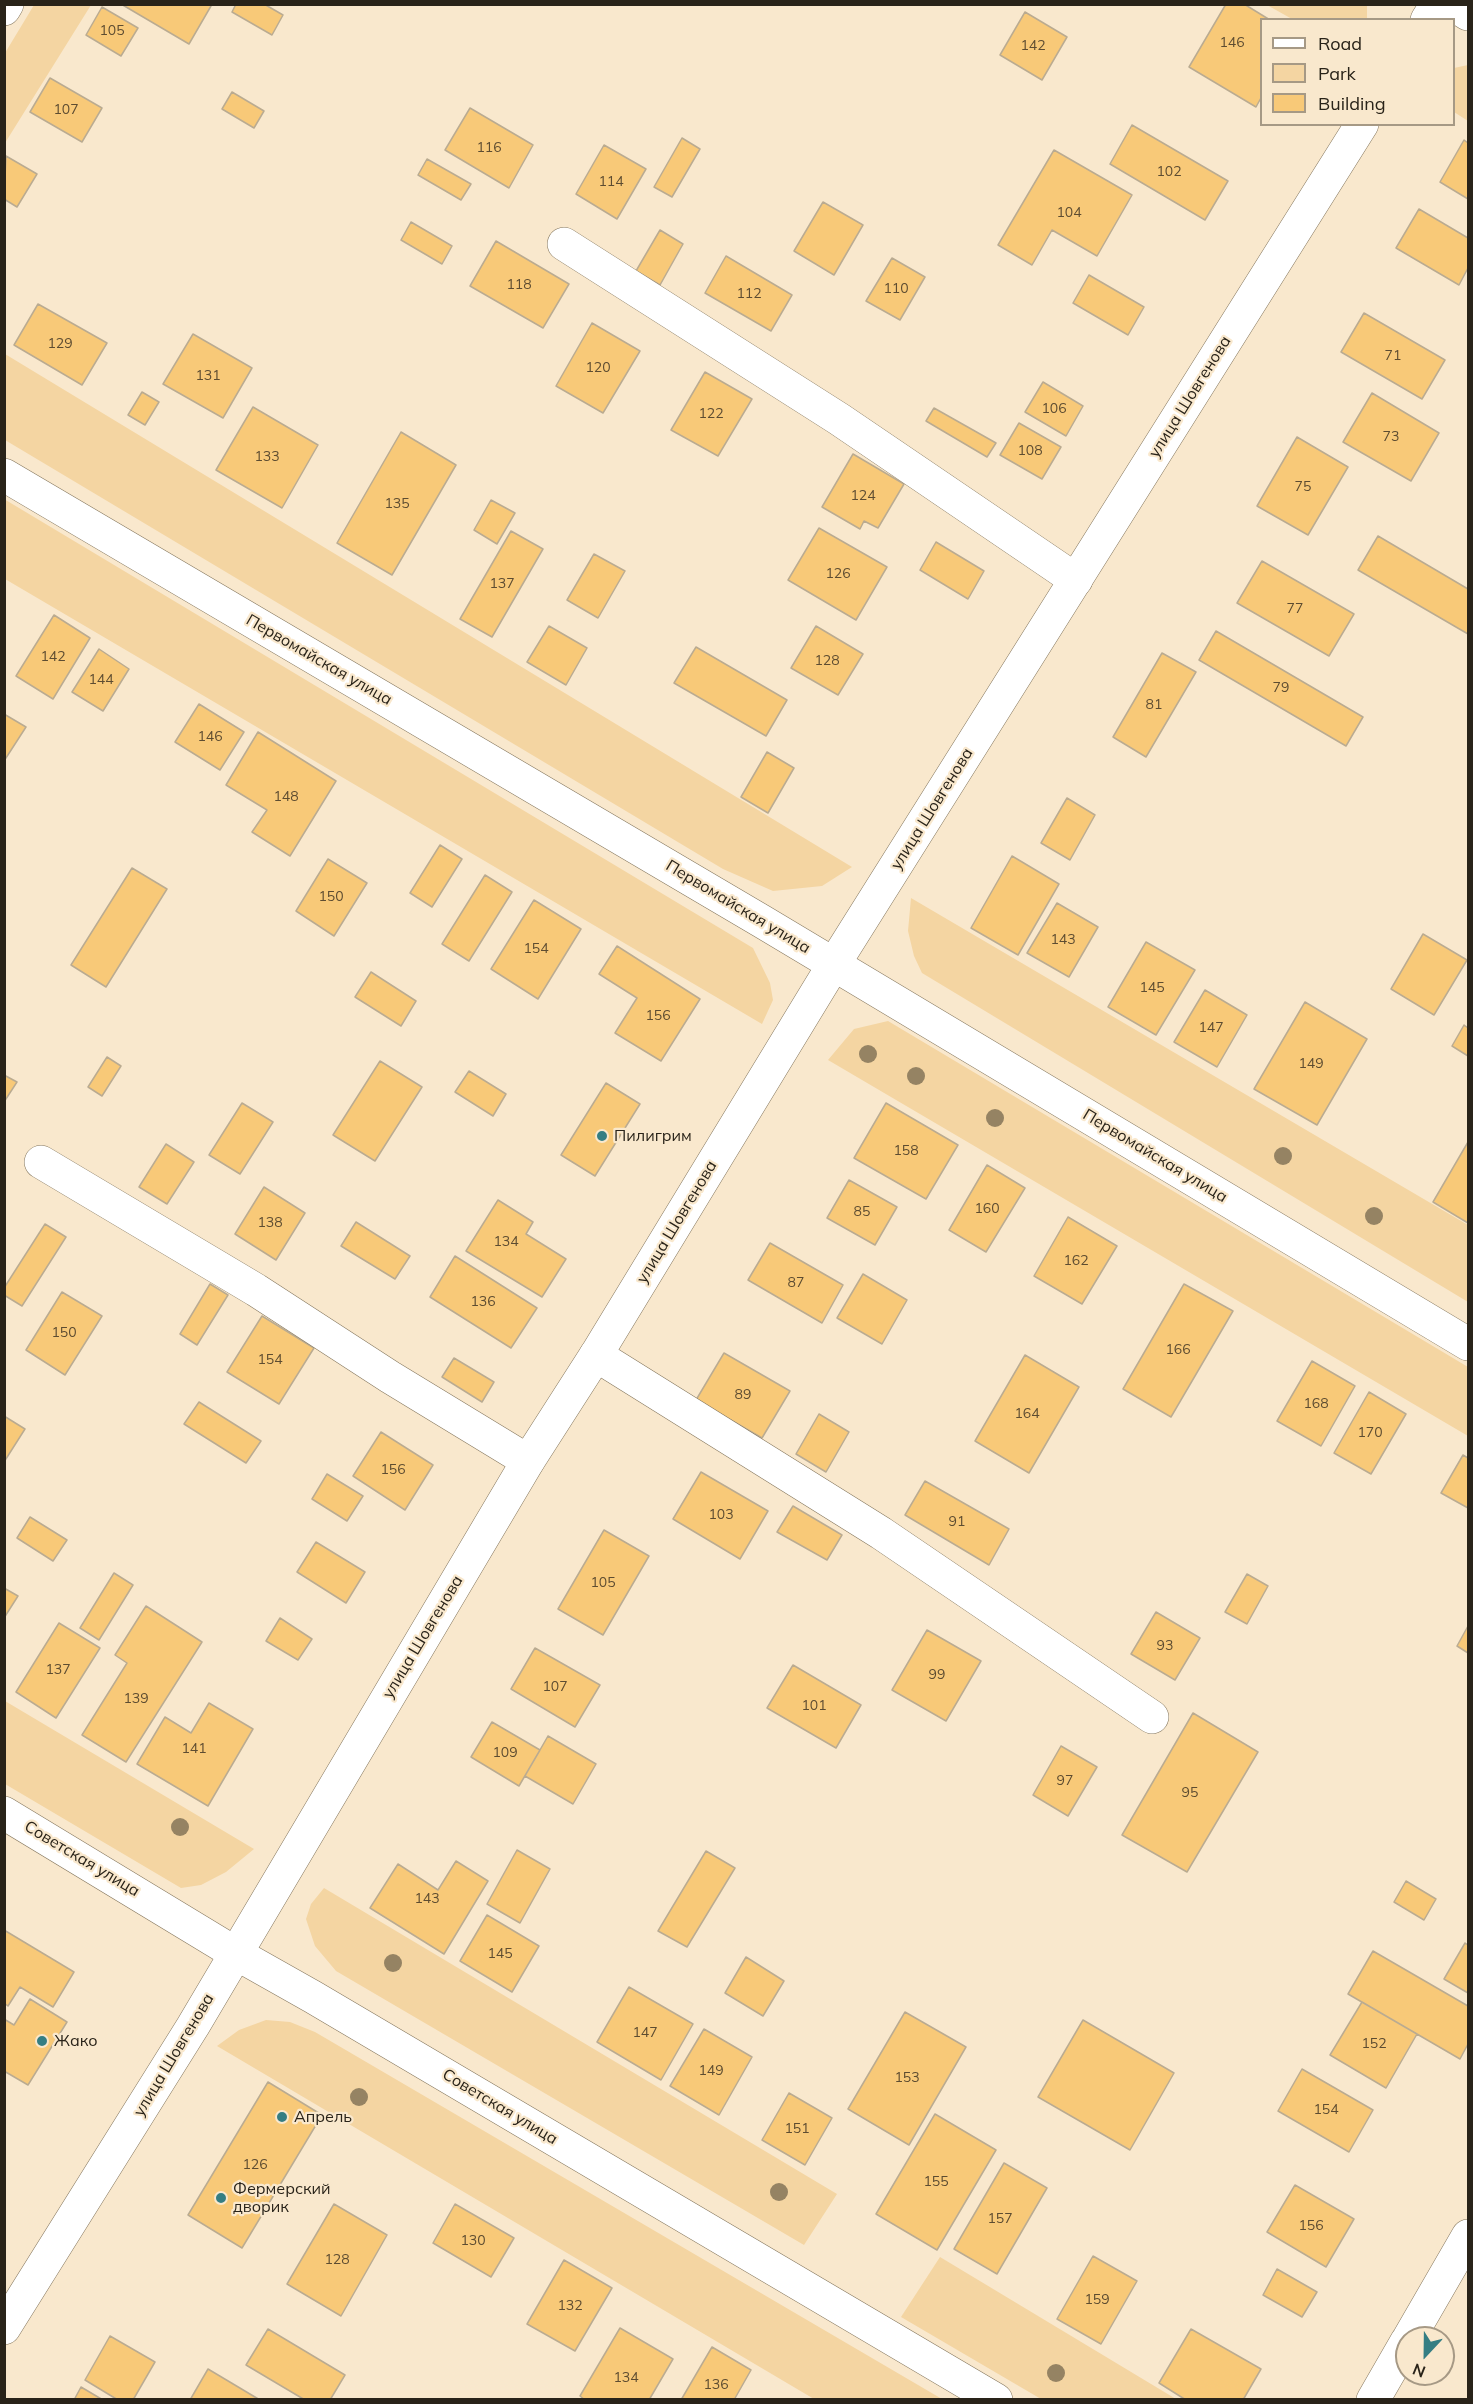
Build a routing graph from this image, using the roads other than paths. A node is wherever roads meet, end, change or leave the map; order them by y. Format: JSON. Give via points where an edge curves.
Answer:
{"nodes":[{"id":1,"x":7,"y":4,"type":"edge"},
{"id":2,"x":1437,"y":4,"type":"edge"},
{"id":3,"x":1452,"y":4,"type":"edge"},
{"id":4,"x":4,"y":9,"type":"edge"},
{"id":5,"x":1468,"y":14,"type":"edge"},
{"id":6,"x":1428,"y":18,"type":"edge"},
{"id":7,"x":1361,"y":126,"type":"edge"},
{"id":8,"x":564,"y":244,"type":"dead end"},
{"id":9,"x":4,"y":475,"type":"edge"},
{"id":10,"x":1076,"y":580,"type":"junction"},
{"id":11,"x":834,"y":964,"type":"junction"},
{"id":12,"x":41,"y":1162,"type":"dead end"},
{"id":13,"x":1468,"y":1344,"type":"edge"},
{"id":14,"x":596,"y":1355,"type":"junction"},
{"id":15,"x":528,"y":1461,"type":"junction"},
{"id":16,"x":1152,"y":1717,"type":"dead end"},
{"id":17,"x":4,"y":1813,"type":"edge"},
{"id":18,"x":235,"y":1953,"type":"junction"},
{"id":19,"x":1468,"y":2236,"type":"edge"},
{"id":20,"x":1416,"y":2326,"type":"edge"},
{"id":21,"x":4,"y":2328,"type":"edge"},
{"id":22,"x":1395,"y":2362,"type":"edge"},
{"id":23,"x":996,"y":2400,"type":"edge"},
{"id":24,"x":1373,"y":2400,"type":"edge"}],
"edges":[{"from":1,"to":4,"type":"street"},
{"from":2,"to":6,"type":"street"},
{"from":3,"to":5,"type":"street"},
{"from":7,"to":10,"type":"street","name":"улица Шовгенова"},
{"from":8,"to":10,"type":"street","via":[[839,419]]},
{"from":9,"to":11,"type":"street","name":"Первомайская улица"},
{"from":10,"to":11,"type":"street","name":"улица Шовгенова"},
{"from":11,"to":13,"type":"street","name":"Первомайская улица"},
{"from":11,"to":14,"type":"street","name":"улица Шовгенова"},
{"from":12,"to":15,"type":"street","via":[[256,1290]]},
{"from":14,"to":15,"type":"street","name":"улица Шовгенова"},
{"from":14,"to":16,"type":"street","via":[[881,1533]]},
{"from":15,"to":18,"type":"street","name":"улица Шовгенова"},
{"from":17,"to":18,"type":"street","name":"Советская улица"},
{"from":18,"to":21,"type":"street","name":"улица Шовгенова"},
{"from":18,"to":23,"type":"street","name":"Советская улица"},
{"from":19,"to":20,"type":"street"},
{"from":22,"to":24,"type":"street"}]}
